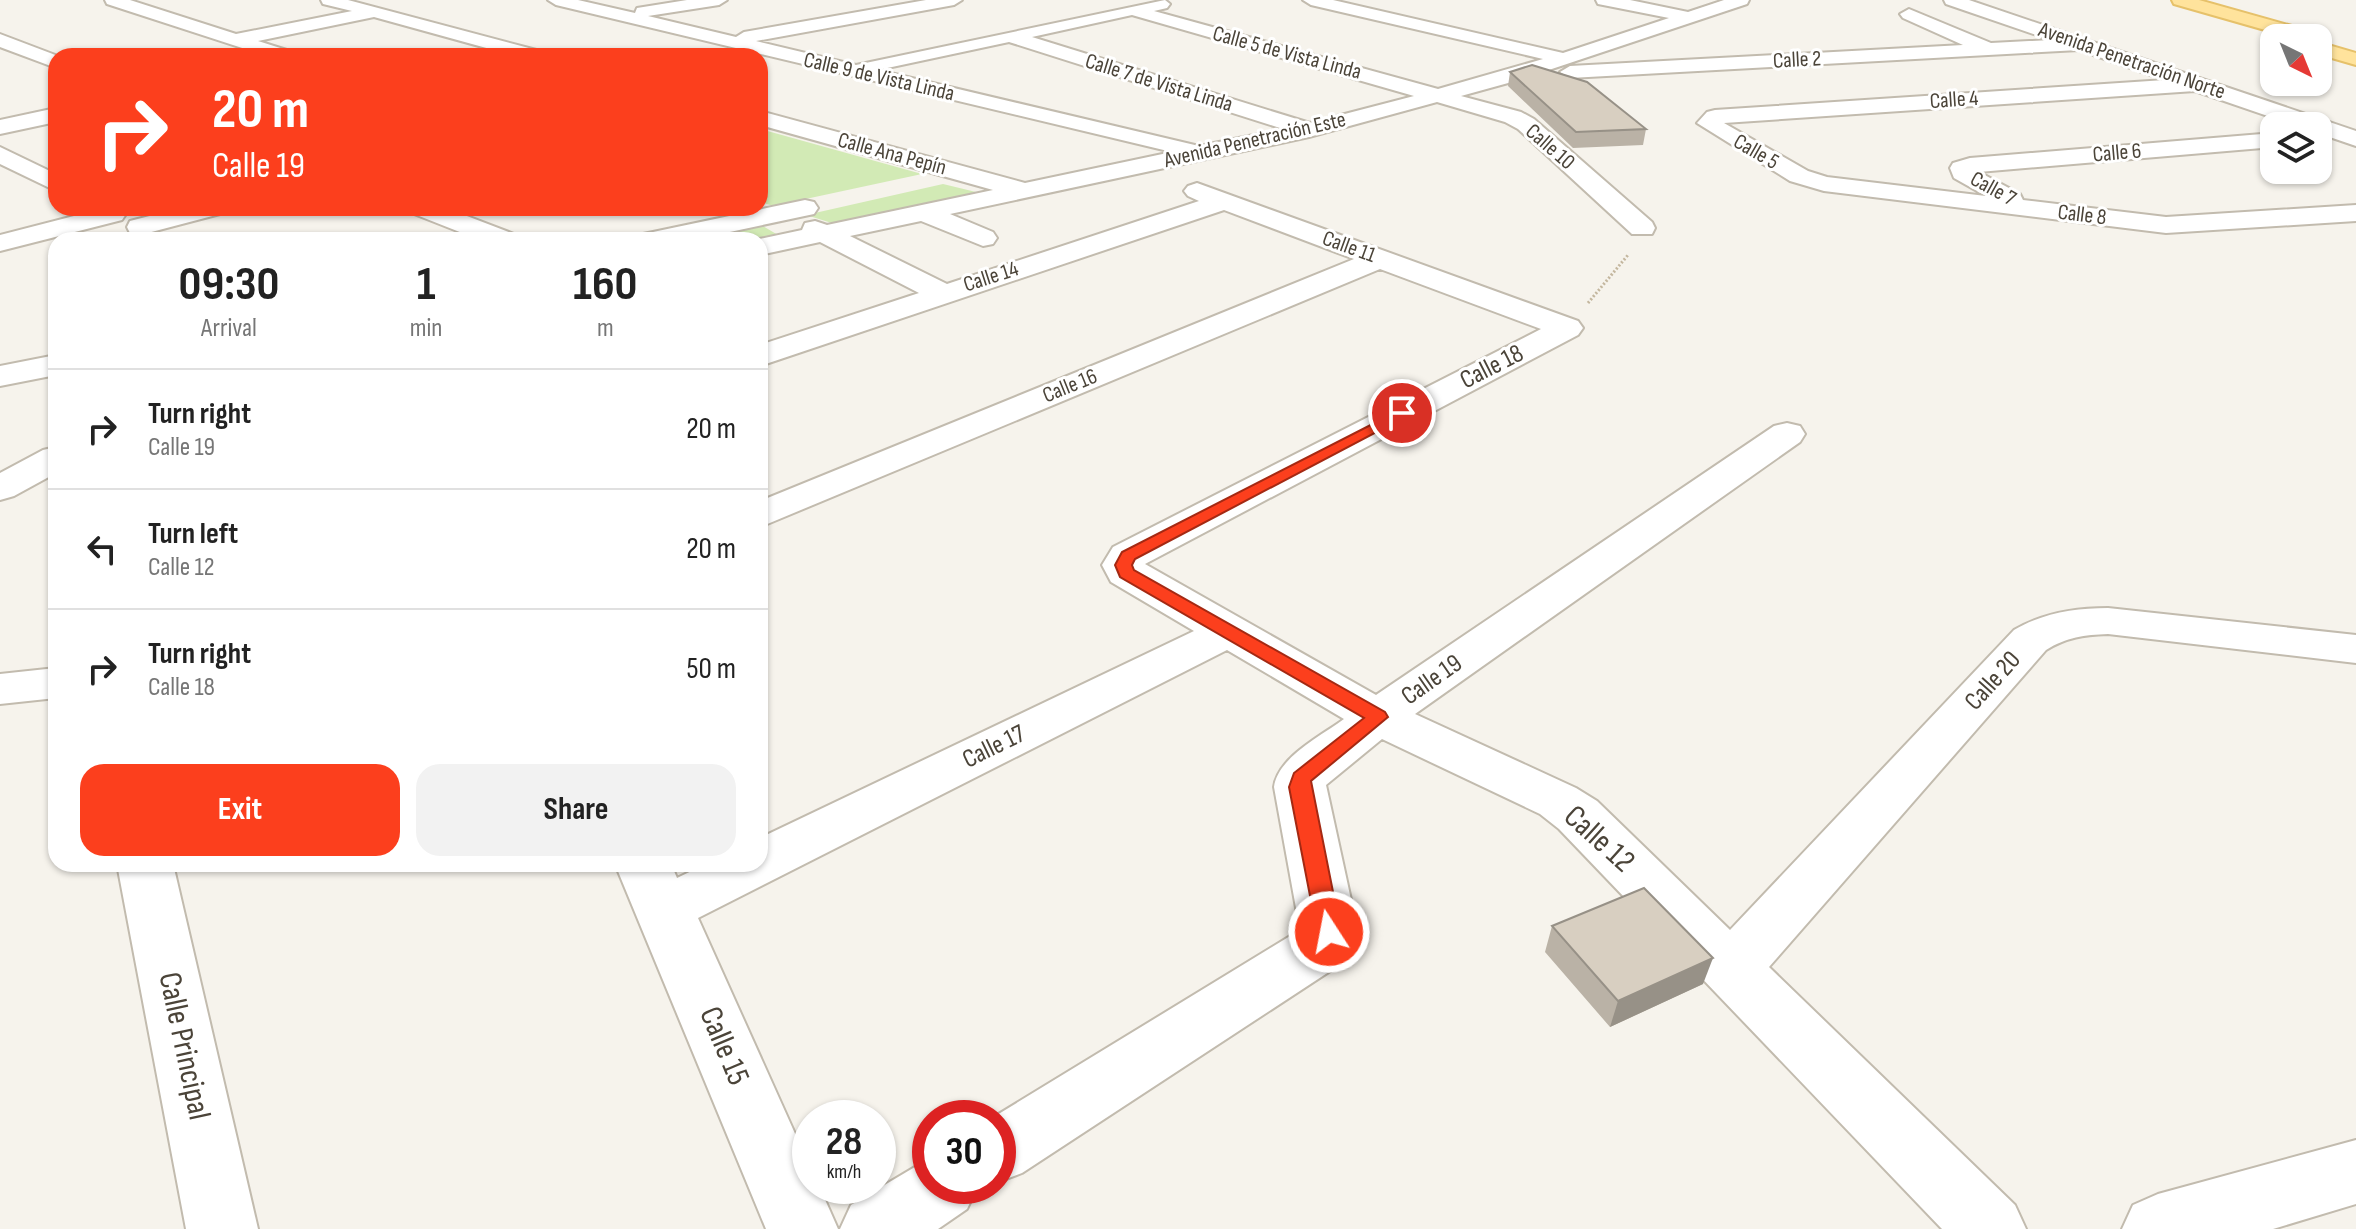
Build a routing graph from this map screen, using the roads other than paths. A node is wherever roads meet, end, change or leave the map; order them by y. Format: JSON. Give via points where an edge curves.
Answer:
{"nodes":[{"id":1,"x":113,"y":0,"type":"edge"},
{"id":2,"x":329,"y":0,"type":"edge"},
{"id":3,"x":556,"y":0,"type":"edge"},
{"id":4,"x":719,"y":0,"type":"edge"},
{"id":5,"x":954,"y":0,"type":"edge"},
{"id":6,"x":1179,"y":0,"type":"edge"},
{"id":7,"x":1311,"y":0,"type":"edge"},
{"id":8,"x":1604,"y":0,"type":"edge"},
{"id":9,"x":1741,"y":0,"type":"edge"},
{"id":10,"x":1952,"y":0,"type":"edge"},
{"id":11,"x":2173,"y":2,"type":"edge"},
{"id":12,"x":1404,"y":3,"type":"dead end"},
{"id":13,"x":1132,"y":10,"type":"junction"},
{"id":14,"x":374,"y":12,"type":"junction"},
{"id":15,"x":1365,"y":13,"type":"junction"},
{"id":16,"x":1909,"y":14,"type":"dead end"},
{"id":17,"x":621,"y":16,"type":"junction"},
{"id":18,"x":1690,"y":17,"type":"junction"},
{"id":19,"x":2260,"y":25,"type":"edge"},
{"id":20,"x":2260,"y":31,"type":"edge"},
{"id":21,"x":1586,"y":35,"type":"dead end"},
{"id":22,"x":1010,"y":36,"type":"junction"},
{"id":23,"x":235,"y":39,"type":"junction"},
{"id":24,"x":727,"y":41,"type":"junction"},
{"id":25,"x":1615,"y":41,"type":"junction"},
{"id":26,"x":2,"y":42,"type":"edge"},
{"id":27,"x":2082,"y":44,"type":"junction"},
{"id":28,"x":2332,"y":44,"type":"edge"},
{"id":29,"x":262,"y":48,"type":"edge"},
{"id":30,"x":507,"y":48,"type":"edge"},
{"id":31,"x":757,"y":48,"type":"edge"},
{"id":32,"x":1990,"y":49,"type":"junction"},
{"id":33,"x":2356,"y":50,"type":"edge"},
{"id":34,"x":768,"y":51,"type":"edge"},
{"id":35,"x":2332,"y":52,"type":"edge"},
{"id":36,"x":1562,"y":58,"type":"junction"},
{"id":37,"x":48,"y":59,"type":"edge"},
{"id":38,"x":2356,"y":59,"type":"edge"},
{"id":39,"x":1746,"y":63,"type":"junction"},
{"id":40,"x":850,"y":70,"type":"junction"},
{"id":41,"x":1512,"y":76,"type":"junction"},
{"id":42,"x":2201,"y":84,"type":"junction"},
{"id":43,"x":1442,"y":95,"type":"junction"},
{"id":44,"x":1836,"y":108,"type":"junction"},
{"id":45,"x":48,"y":117,"type":"edge"},
{"id":46,"x":768,"y":120,"type":"edge"},
{"id":47,"x":1709,"y":120,"type":"joint"},
{"id":48,"x":0,"y":127,"type":"edge"},
{"id":49,"x":1309,"y":130,"type":"junction"},
{"id":50,"x":2349,"y":137,"type":"edge"},
{"id":51,"x":2260,"y":141,"type":"edge"},
{"id":52,"x":1202,"y":153,"type":"junction"},
{"id":53,"x":0,"y":154,"type":"edge"},
{"id":54,"x":1131,"y":168,"type":"junction"},
{"id":55,"x":1962,"y":168,"type":"joint"},
{"id":56,"x":963,"y":173,"type":"junction"},
{"id":57,"x":48,"y":180,"type":"edge"},
{"id":58,"x":1809,"y":180,"type":"joint"},
{"id":59,"x":904,"y":186,"type":"dead end"},
{"id":60,"x":1024,"y":190,"type":"junction"},
{"id":61,"x":1224,"y":201,"type":"junction"},
{"id":62,"x":831,"y":202,"type":"dead end"},
{"id":63,"x":2028,"y":209,"type":"junction"},
{"id":64,"x":768,"y":210,"type":"edge"},
{"id":65,"x":923,"y":212,"type":"junction"},
{"id":66,"x":768,"y":213,"type":"edge"},
{"id":67,"x":2356,"y":213,"type":"edge"},
{"id":68,"x":90,"y":216,"type":"edge"},
{"id":69,"x":117,"y":216,"type":"edge"},
{"id":70,"x":181,"y":216,"type":"edge"},
{"id":71,"x":443,"y":216,"type":"edge"},
{"id":72,"x":743,"y":216,"type":"edge"},
{"id":73,"x":140,"y":227,"type":"junction"},
{"id":74,"x":1642,"y":228,"type":"road end"},
{"id":75,"x":150,"y":232,"type":"edge"},
{"id":76,"x":484,"y":232,"type":"edge"},
{"id":77,"x":683,"y":232,"type":"edge"},
{"id":78,"x":827,"y":233,"type":"junction"},
{"id":79,"x":983,"y":238,"type":"dead end"},
{"id":80,"x":0,"y":243,"type":"edge"},
{"id":81,"x":768,"y":245,"type":"edge"},
{"id":82,"x":1381,"y":258,"type":"junction"},
{"id":83,"x":942,"y":293,"type":"junction"},
{"id":84,"x":1567,"y":328,"type":"joint"},
{"id":85,"x":768,"y":353,"type":"edge"},
{"id":86,"x":48,"y":367,"type":"edge"},
{"id":87,"x":0,"y":376,"type":"edge"},
{"id":88,"x":1787,"y":434,"type":"dead end"},
{"id":89,"x":48,"y":462,"type":"edge"},
{"id":90,"x":0,"y":488,"type":"edge"},
{"id":91,"x":768,"y":512,"type":"edge"},
{"id":92,"x":1123,"y":565,"type":"joint"},
{"id":93,"x":1229,"y":631,"type":"junction"},
{"id":94,"x":2356,"y":649,"type":"edge"},
{"id":95,"x":48,"y":684,"type":"edge"},
{"id":96,"x":0,"y":689,"type":"edge"},
{"id":97,"x":1378,"y":717,"type":"junction"},
{"id":98,"x":768,"y":858,"type":"edge"},
{"id":99,"x":147,"y":872,"type":"edge"},
{"id":100,"x":717,"y":872,"type":"edge"},
{"id":101,"x":654,"y":886,"type":"edge"},
{"id":102,"x":1732,"y":968,"type":"junction"},
{"id":103,"x":1016,"y":1140,"type":"edge"},
{"id":104,"x":2356,"y":1172,"type":"edge"},
{"id":105,"x":915,"y":1204,"type":"edge"},
{"id":106,"x":222,"y":1229,"type":"edge"},
{"id":107,"x":802,"y":1229,"type":"edge"},
{"id":108,"x":876,"y":1229,"type":"edge"},
{"id":109,"x":1990,"y":1229,"type":"edge"},
{"id":110,"x":2158,"y":1229,"type":"edge"}],
"edges":[{"from":1,"to":23,"type":"street"},
{"from":2,"to":14,"type":"street"},
{"from":3,"to":17,"type":"street","name":"Calle 9 de Vista Linda"},
{"from":4,"to":17,"type":"street"},
{"from":5,"to":24,"type":"street"},
{"from":6,"to":13,"type":"street"},
{"from":7,"to":15,"type":"street"},
{"from":8,"to":18,"type":"street"},
{"from":9,"to":18,"type":"street","name":"Avenida Penetración Este"},
{"from":10,"to":27,"type":"street","name":"Avenida Penetración Norte"},
{"from":11,"to":19,"type":"main road"},
{"from":11,"to":20,"type":"main road"},
{"from":12,"to":15,"type":"street"},
{"from":13,"to":22,"type":"street"},
{"from":13,"to":43,"type":"street","name":"Calle 5 de Vista Linda"},
{"from":14,"to":23,"type":"street"},
{"from":14,"to":30,"type":"street"},
{"from":15,"to":36,"type":"street"},
{"from":16,"to":32,"type":"street"},
{"from":17,"to":24,"type":"street","name":"Calle 9 de Vista Linda"},
{"from":18,"to":25,"type":"street","name":"Avenida Penetración Este"},
{"from":21,"to":25,"type":"street"},
{"from":22,"to":40,"type":"street"},
{"from":22,"to":49,"type":"street","name":"Calle 7 de Vista Linda"},
{"from":23,"to":29,"type":"street"},
{"from":24,"to":31,"type":"street","name":"Calle 9 de Vista Linda"},
{"from":25,"to":36,"type":"street","name":"Avenida Penetración Este"},
{"from":26,"to":37,"type":"street"},
{"from":27,"to":32,"type":"street","name":"Calle 2"},
{"from":27,"to":42,"type":"street","name":"Avenida Penetración Norte"},
{"from":28,"to":33,"type":"main road"},
{"from":32,"to":39,"type":"street","name":"Calle 2"},
{"from":34,"to":40,"type":"street","name":"Calle 9 de Vista Linda"},
{"from":35,"to":38,"type":"main road"},
{"from":36,"to":41,"type":"street","name":"Avenida Penetración Este"},
{"from":39,"to":41,"type":"street","name":"Calle 2"},
{"from":39,"to":44,"type":"street"},
{"from":40,"to":52,"type":"street","name":"Calle 9 de Vista Linda"},
{"from":41,"to":43,"type":"street","name":"Avenida Penetración Este"},
{"from":42,"to":44,"type":"street","name":"Calle 4"},
{"from":42,"to":50,"type":"street","name":"Avenida Penetración Norte"},
{"from":43,"to":49,"type":"street","name":"Avenida Penetración Este"},
{"from":43,"to":74,"type":"street","name":"Calle 10","via":[[1521,120]]},
{"from":44,"to":47,"type":"street","name":"Calle 4"},
{"from":45,"to":48,"type":"street"},
{"from":46,"to":56,"type":"street","name":"Calle Ana Pepín"},
{"from":47,"to":58,"type":"street","name":"Calle 5"},
{"from":49,"to":52,"type":"street","name":"Avenida Penetración Este"},
{"from":51,"to":55,"type":"street","name":"Calle 6"},
{"from":52,"to":54,"type":"street","name":"Avenida Penetración Este"},
{"from":53,"to":57,"type":"street"},
{"from":54,"to":60,"type":"street","name":"Avenida Penetración Este"},
{"from":54,"to":61,"type":"street","name":"Calle 11"},
{"from":55,"to":63,"type":"street","name":"Calle 7"},
{"from":56,"to":59,"type":"street"},
{"from":56,"to":60,"type":"street","name":"Calle Ana Pepín"},
{"from":58,"to":63,"type":"street","name":"Calle 8"},
{"from":60,"to":65,"type":"street","name":"Avenida Penetración Este"},
{"from":61,"to":82,"type":"street","name":"Calle 11"},
{"from":61,"to":83,"type":"street","name":"Calle 14"},
{"from":62,"to":64,"type":"street"},
{"from":63,"to":67,"type":"street","name":"Calle 8","via":[[2166,225]]},
{"from":65,"to":78,"type":"street","name":"Avenida Penetración Este"},
{"from":65,"to":79,"type":"street"},
{"from":66,"to":78,"type":"street"},
{"from":68,"to":80,"type":"street"},
{"from":69,"to":73,"type":"street"},
{"from":70,"to":73,"type":"street"},
{"from":71,"to":76,"type":"street"},
{"from":72,"to":77,"type":"street"},
{"from":73,"to":75,"type":"street"},
{"from":78,"to":81,"type":"street","name":"Avenida Penetración Este"},
{"from":78,"to":83,"type":"street"},
{"from":82,"to":84,"type":"street","name":"Calle 11"},
{"from":82,"to":91,"type":"street","name":"Calle 16"},
{"from":83,"to":85,"type":"street","name":"Calle 14"},
{"from":84,"to":92,"type":"street","name":"Calle 18","via":[[1128,556]]},
{"from":86,"to":87,"type":"street"},
{"from":88,"to":97,"type":"street","name":"Calle 19"},
{"from":89,"to":90,"type":"street"},
{"from":92,"to":93,"type":"street","name":"Calle 12","via":[[1126,573]]},
{"from":93,"to":97,"type":"street","name":"Calle 12"},
{"from":93,"to":98,"type":"street","name":"Calle 17"},
{"from":94,"to":102,"type":"street","name":"Calle 20","via":[[2108,621],[2050,626],[2030,640]]},
{"from":95,"to":96,"type":"street"},
{"from":97,"to":102,"type":"street","name":"Calle 12","via":[[1578,815]]},
{"from":97,"to":103,"type":"street","name":"Calle 19","via":[[1301,778],[1329,932],[1323,945]]},
{"from":99,"to":106,"type":"street","name":"Calle Principal"},
{"from":100,"to":101,"type":"street","name":"Calle 17"},
{"from":101,"to":107,"type":"street","name":"Calle 15"},
{"from":102,"to":109,"type":"street","name":"Calle 12"},
{"from":104,"to":110,"type":"street"},
{"from":105,"to":108,"type":"street"}]}
